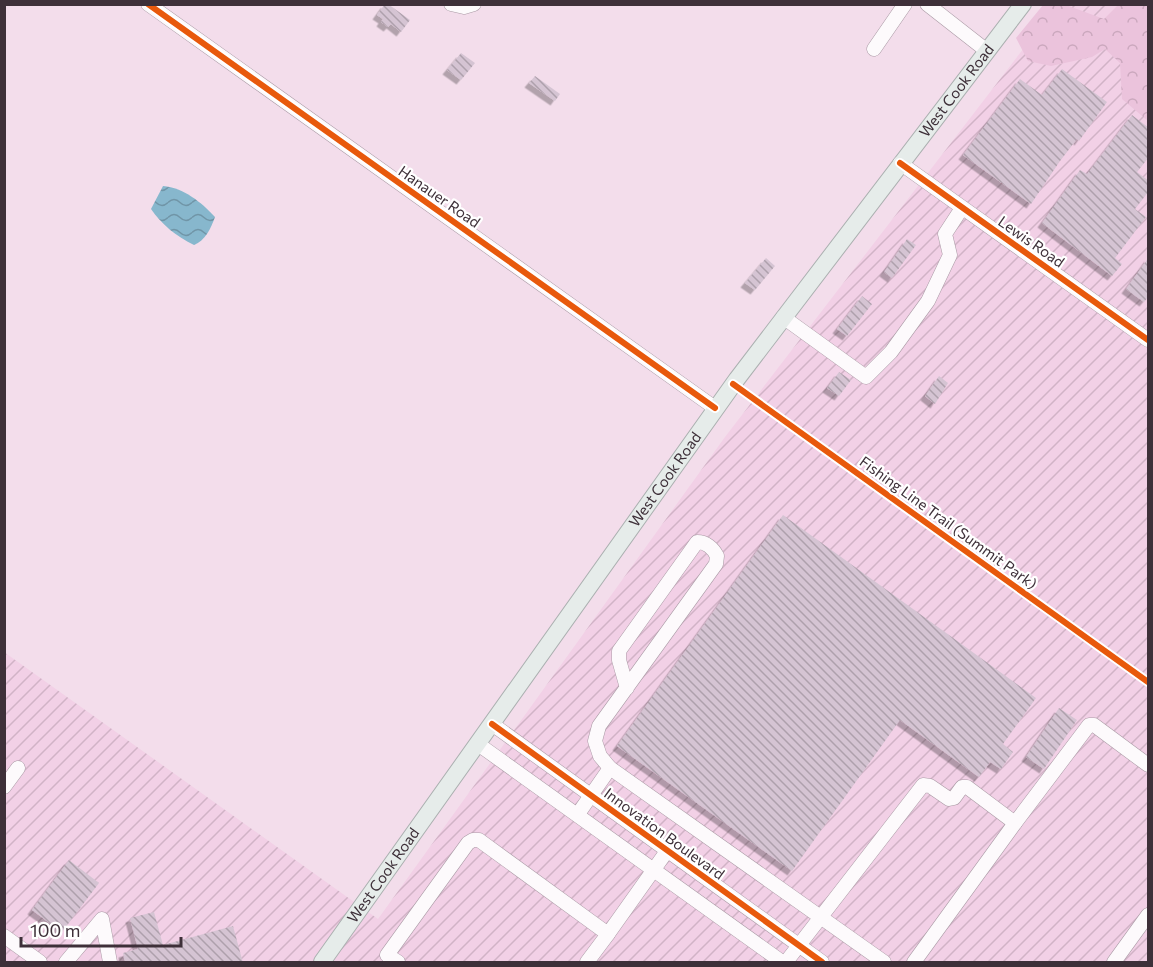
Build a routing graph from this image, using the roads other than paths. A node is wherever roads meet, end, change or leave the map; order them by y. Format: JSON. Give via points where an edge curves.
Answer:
{"nodes":[{"id":1,"x":148,"y":4,"type":"edge"},
{"id":2,"x":905,"y":4,"type":"edge"},
{"id":3,"x":927,"y":4,"type":"edge"},
{"id":4,"x":1023,"y":4,"type":"edge"},
{"id":5,"x":874,"y":49,"type":"dead end"},
{"id":6,"x":987,"y":51,"type":"junction"},
{"id":7,"x":900,"y":163,"type":"junction"},
{"id":8,"x":962,"y":208,"type":"junction"},
{"id":9,"x":783,"y":317,"type":"junction"},
{"id":10,"x":1149,"y":340,"type":"edge"},
{"id":11,"x":715,"y":408,"type":"junction"},
{"id":12,"x":627,"y":688,"type":"junction"},
{"id":13,"x":492,"y":724,"type":"junction"},
{"id":14,"x":478,"y":744,"type":"junction"},
{"id":15,"x":1149,"y":765,"type":"edge"},
{"id":16,"x":18,"y":768,"type":"dead end"},
{"id":17,"x":610,"y":768,"type":"junction"},
{"id":18,"x":4,"y":787,"type":"edge"},
{"id":19,"x":591,"y":795,"type":"junction"},
{"id":20,"x":578,"y":814,"type":"junction"},
{"id":21,"x":1016,"y":823,"type":"junction"},
{"id":22,"x":667,"y":851,"type":"junction"},
{"id":23,"x":655,"y":869,"type":"junction"},
{"id":24,"x":1149,"y":915,"type":"edge"},
{"id":25,"x":821,"y":918,"type":"junction"},
{"id":26,"x":608,"y":934,"type":"junction"},
{"id":27,"x":4,"y":936,"type":"edge"},
{"id":28,"x":799,"y":946,"type":"junction"},
{"id":29,"x":389,"y":960,"type":"edge"},
{"id":30,"x":40,"y":963,"type":"edge"},
{"id":31,"x":66,"y":963,"type":"edge"},
{"id":32,"x":110,"y":963,"type":"edge"},
{"id":33,"x":322,"y":963,"type":"edge"},
{"id":34,"x":586,"y":963,"type":"edge"},
{"id":35,"x":782,"y":963,"type":"edge"},
{"id":36,"x":786,"y":963,"type":"edge"},
{"id":37,"x":822,"y":963,"type":"edge"},
{"id":38,"x":884,"y":963,"type":"edge"},
{"id":39,"x":914,"y":963,"type":"edge"},
{"id":40,"x":1114,"y":963,"type":"edge"}],
"edges":[{"from":1,"to":11,"type":"street","name":"Hanauer Road"},
{"from":2,"to":5,"type":"street"},
{"from":3,"to":6,"type":"street"},
{"from":4,"to":6,"type":"main road","name":"West Cook Road"},
{"from":6,"to":7,"type":"main road","name":"West Cook Road"},
{"from":7,"to":8,"type":"street","name":"Lewis Road"},
{"from":7,"to":9,"type":"main road","name":"West Cook Road"},
{"from":8,"to":9,"type":"street","via":[[945,234],[950,255],[928,301],[891,352],[866,377]]},
{"from":8,"to":10,"type":"street","name":"Lewis Road"},
{"from":9,"to":11,"type":"main road","name":"West Cook Road"},
{"from":11,"to":13,"type":"main road","name":"West Cook Road"},
{"from":12,"to":12,"type":"street","via":[[716,564],[714,550],[702,542],[697,542],[619,651]]},
{"from":12,"to":17,"type":"street","via":[[599,726],[595,741]]},
{"from":13,"to":14,"type":"main road","name":"West Cook Road"},
{"from":13,"to":19,"type":"street","name":"Innovation Boulevard"},
{"from":14,"to":20,"type":"street"},
{"from":14,"to":33,"type":"main road","name":"West Cook Road"},
{"from":15,"to":21,"type":"street","via":[[1089,725]]},
{"from":16,"to":18,"type":"street"},
{"from":17,"to":19,"type":"street"},
{"from":17,"to":25,"type":"street"},
{"from":19,"to":20,"type":"street"},
{"from":19,"to":22,"type":"street","name":"Innovation Boulevard"},
{"from":20,"to":23,"type":"street"},
{"from":21,"to":25,"type":"street","via":[[967,787],[949,799],[922,785]]},
{"from":21,"to":39,"type":"street"},
{"from":22,"to":23,"type":"street"},
{"from":22,"to":28,"type":"street","name":"Innovation Boulevard"},
{"from":23,"to":26,"type":"street"},
{"from":23,"to":35,"type":"street"},
{"from":24,"to":40,"type":"street"},
{"from":25,"to":28,"type":"street"},
{"from":25,"to":38,"type":"street"},
{"from":26,"to":29,"type":"street","via":[[479,840],[473,840]]},
{"from":26,"to":34,"type":"street"},
{"from":27,"to":30,"type":"street"},
{"from":28,"to":36,"type":"street"},
{"from":28,"to":37,"type":"street","name":"Innovation Boulevard"},
{"from":31,"to":32,"type":"street","via":[[102,919]]}]}
